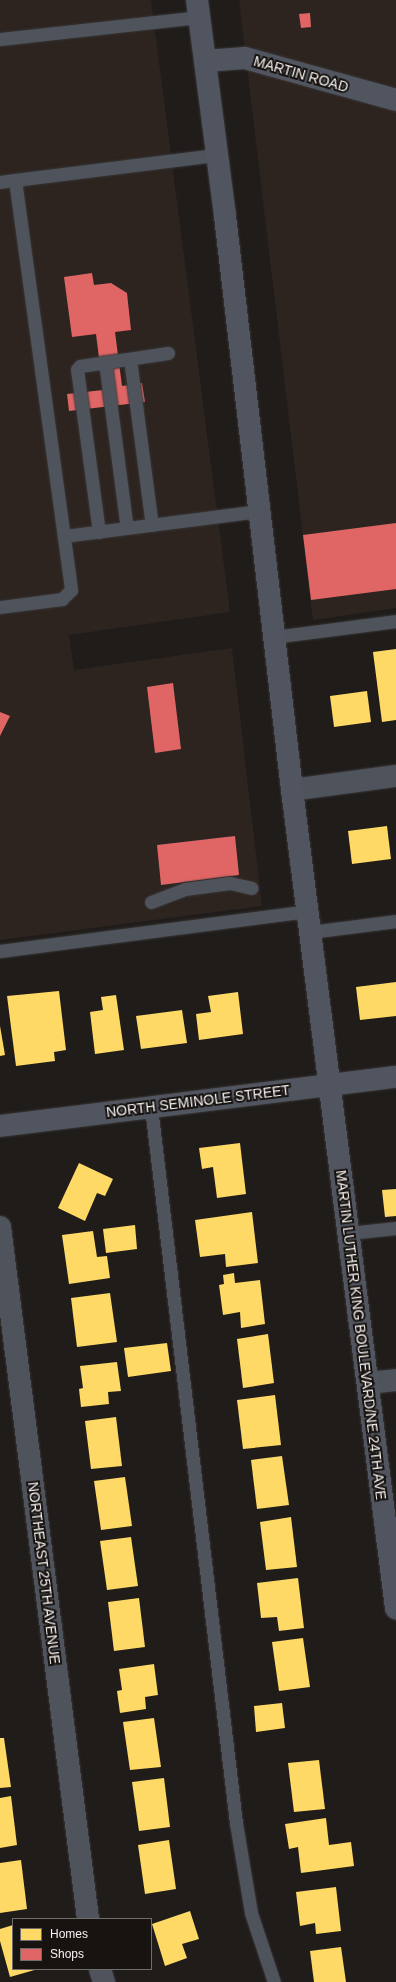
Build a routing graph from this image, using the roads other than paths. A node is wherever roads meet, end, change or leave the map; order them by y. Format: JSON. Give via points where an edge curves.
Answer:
{"nodes":[{"id":1,"x":198,"y":8,"type":"edge"},
{"id":2,"x":0,"y":39,"type":"edge"},
{"id":3,"x":205,"y":61,"type":"junction"},
{"id":4,"x":396,"y":100,"type":"edge"},
{"id":5,"x":217,"y":155,"type":"junction"},
{"id":6,"x":15,"y":180,"type":"junction"},
{"id":7,"x":0,"y":182,"type":"edge"},
{"id":8,"x":168,"y":354,"type":"dead end"},
{"id":9,"x":130,"y":359,"type":"junction"},
{"id":10,"x":105,"y":362,"type":"junction"},
{"id":11,"x":260,"y":511,"type":"junction"},
{"id":12,"x":152,"y":525,"type":"junction"},
{"id":13,"x":126,"y":528,"type":"junction"},
{"id":14,"x":99,"y":532,"type":"junction"},
{"id":15,"x":64,"y":536,"type":"junction"},
{"id":16,"x":0,"y":607,"type":"edge"},
{"id":17,"x":396,"y":621,"type":"edge"},
{"id":18,"x":274,"y":637,"type":"junction"},
{"id":19,"x":396,"y":776,"type":"edge"},
{"id":20,"x":292,"y":790,"type":"junction"},
{"id":21,"x":251,"y":888,"type":"dead end"},
{"id":22,"x":152,"y":902,"type":"dead end"},
{"id":23,"x":307,"y":911,"type":"junction"},
{"id":24,"x":396,"y":921,"type":"edge"},
{"id":25,"x":310,"y":932,"type":"junction"},
{"id":26,"x":0,"y":951,"type":"edge"},
{"id":27,"x":396,"y":1076,"type":"edge"},
{"id":28,"x":329,"y":1085,"type":"junction"},
{"id":29,"x":151,"y":1107,"type":"junction"},
{"id":30,"x":0,"y":1126,"type":"edge"},
{"id":31,"x":0,"y":1227,"type":"edge"},
{"id":32,"x":396,"y":1228,"type":"edge"},
{"id":33,"x":349,"y":1233,"type":"junction"},
{"id":34,"x":396,"y":1380,"type":"edge"},
{"id":35,"x":368,"y":1384,"type":"junction"},
{"id":36,"x":391,"y":1536,"type":"edge"},
{"id":37,"x":396,"y":1608,"type":"edge"},
{"id":38,"x":88,"y":1918,"type":"edge"},
{"id":39,"x":100,"y":1970,"type":"edge"},
{"id":40,"x":104,"y":1982,"type":"edge"},
{"id":41,"x":274,"y":1982,"type":"edge"}],
"edges":[{"from":1,"to":2,"type":"lane"},
{"from":1,"to":3,"type":"main road"},
{"from":3,"to":4,"type":"main road","name":"MARTIN ROAD","via":[[230,58],[252,60]]},
{"from":3,"to":5,"type":"main road","name":"MARTIN LUTHER KING BOULEVARD/NE 24TH AVE"},
{"from":5,"to":6,"type":"lane"},
{"from":5,"to":11,"type":"main road","name":"MARTIN LUTHER KING BOULEVARD/NE 24TH AVE"},
{"from":6,"to":7,"type":"lane"},
{"from":6,"to":15,"type":"lane"},
{"from":8,"to":9,"type":"lane"},
{"from":9,"to":10,"type":"lane"},
{"from":9,"to":12,"type":"lane"},
{"from":10,"to":13,"type":"lane"},
{"from":10,"to":14,"type":"lane","via":[[80,366],[78,370]]},
{"from":11,"to":12,"type":"lane"},
{"from":11,"to":18,"type":"main road","name":"MARTIN LUTHER KING BOULEVARD/NE 24TH AVE"},
{"from":12,"to":13,"type":"lane"},
{"from":13,"to":14,"type":"lane"},
{"from":14,"to":15,"type":"lane"},
{"from":15,"to":16,"type":"lane","via":[[70,590],[62,599]]},
{"from":17,"to":18,"type":"lane"},
{"from":18,"to":20,"type":"main road","name":"MARTIN LUTHER KING BOULEVARD/NE 24TH AVE"},
{"from":19,"to":20,"type":"street"},
{"from":20,"to":23,"type":"main road","name":"MARTIN LUTHER KING BOULEVARD/NE 24TH AVE"},
{"from":21,"to":22,"type":"lane","via":[[230,883],[185,889]]},
{"from":23,"to":25,"type":"main road","name":"MARTIN LUTHER KING BOULEVARD/NE 24TH AVE"},
{"from":23,"to":26,"type":"lane"},
{"from":24,"to":25,"type":"lane"},
{"from":25,"to":28,"type":"main road","name":"MARTIN LUTHER KING BOULEVARD/NE 24TH AVE"},
{"from":27,"to":28,"type":"main road","name":"NORTH SEMINOLE STREET"},
{"from":28,"to":29,"type":"main road","name":"NORTH SEMINOLE STREET"},
{"from":28,"to":33,"type":"main road","name":"MARTIN LUTHER KING BOULEVARD/NE 24TH AVE"},
{"from":29,"to":30,"type":"main road","name":"NORTH SEMINOLE STREET"},
{"from":29,"to":41,"type":"lane","via":[[236,1823],[251,1913]]},
{"from":31,"to":38,"type":"street","name":"NORTHEAST 25TH AVENUE"},
{"from":32,"to":33,"type":"lane"},
{"from":33,"to":35,"type":"main road","name":"MARTIN LUTHER KING BOULEVARD/NE 24TH AVE"},
{"from":34,"to":35,"type":"street"},
{"from":35,"to":36,"type":"main road","name":"MARTIN LUTHER KING BOULEVARD/NE 24TH AVE"},
{"from":36,"to":37,"type":"main road","name":"MARTIN LUTHER KING BOULEVARD/NE 24TH AVE"},
{"from":39,"to":40,"type":"street"}]}
